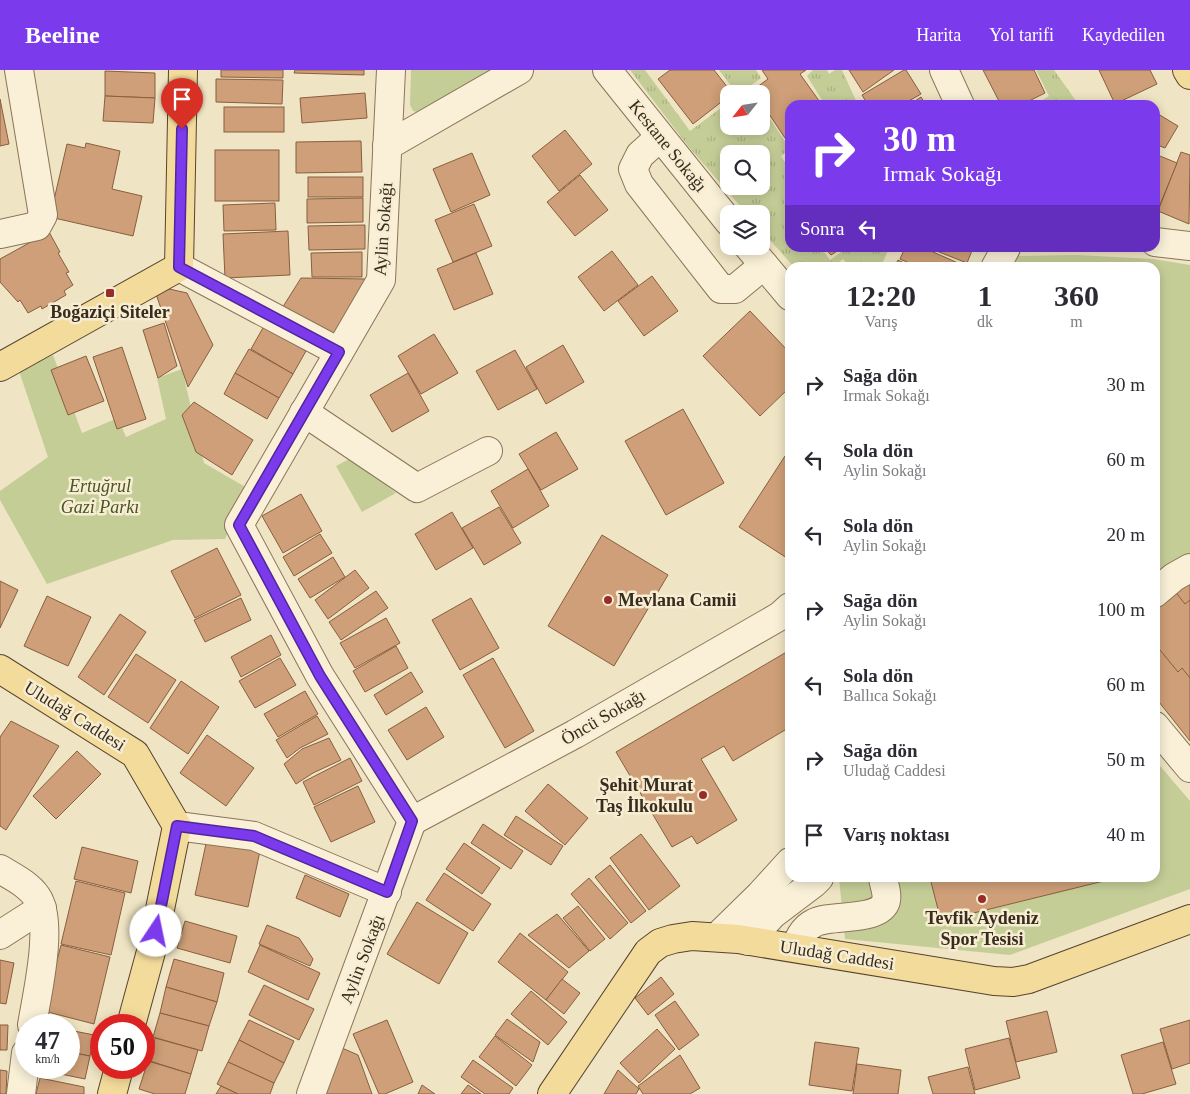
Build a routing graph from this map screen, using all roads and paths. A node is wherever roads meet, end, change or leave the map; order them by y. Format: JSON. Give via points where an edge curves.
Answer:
{"nodes":[{"id":1,"x":19,"y":70,"type":"edge"},
{"id":2,"x":183,"y":70,"type":"edge"},
{"id":3,"x":391,"y":70,"type":"edge"},
{"id":4,"x":519,"y":70,"type":"edge"},
{"id":5,"x":607,"y":70,"type":"edge"},
{"id":6,"x":944,"y":70,"type":"edge"},
{"id":7,"x":1187,"y":70,"type":"edge"},
{"id":8,"x":1190,"y":75,"type":"edge"},
{"id":9,"x":958,"y":100,"type":"edge"},
{"id":10,"x":660,"y":137,"type":"junction"},
{"id":11,"x":387,"y":146,"type":"junction"},
{"id":12,"x":720,"y":211,"type":"edge"},
{"id":13,"x":0,"y":234,"type":"edge"},
{"id":14,"x":1160,"y":243,"type":"edge"},
{"id":15,"x":1190,"y":246,"type":"edge"},
{"id":16,"x":756,"y":256,"type":"edge"},
{"id":17,"x":179,"y":267,"type":"junction"},
{"id":18,"x":785,"y":290,"type":"edge"},
{"id":19,"x":339,"y":352,"type":"junction"},
{"id":20,"x":0,"y":367,"type":"edge"},
{"id":21,"x":304,"y":412,"type":"junction"},
{"id":22,"x":488,"y":450,"type":"dead end"},
{"id":23,"x":1190,"y":568,"type":"edge"},
{"id":24,"x":1160,"y":589,"type":"edge"},
{"id":25,"x":785,"y":612,"type":"edge"},
{"id":26,"x":0,"y":669,"type":"edge"},
{"id":27,"x":1160,"y":732,"type":"edge"},
{"id":28,"x":1190,"y":768,"type":"edge"},
{"id":29,"x":412,"y":821,"type":"junction"},
{"id":30,"x":177,"y":826,"type":"junction"},
{"id":31,"x":785,"y":868,"type":"edge"},
{"id":32,"x":0,"y":869,"type":"edge"},
{"id":33,"x":815,"y":882,"type":"edge"},
{"id":34,"x":884,"y":882,"type":"edge"},
{"id":35,"x":387,"y":892,"type":"junction"},
{"id":36,"x":42,"y":908,"type":"junction"},
{"id":37,"x":1190,"y":919,"type":"edge"},
{"id":38,"x":0,"y":934,"type":"edge"},
{"id":39,"x":717,"y":937,"type":"junction"},
{"id":40,"x":748,"y":940,"type":"junction"},
{"id":41,"x":796,"y":948,"type":"junction"},
{"id":42,"x":34,"y":1014,"type":"edge"},
{"id":43,"x":134,"y":1014,"type":"edge"},
{"id":44,"x":23,"y":1079,"type":"edge"},
{"id":45,"x":116,"y":1079,"type":"edge"},
{"id":46,"x":21,"y":1094,"type":"edge"},
{"id":47,"x":112,"y":1094,"type":"edge"},
{"id":48,"x":311,"y":1094,"type":"edge"},
{"id":49,"x":552,"y":1094,"type":"edge"}],
"edges":[{"from":1,"to":13,"type":"street","via":[[43,215],[37,226]]},
{"from":2,"to":17,"type":"main road"},
{"from":3,"to":11,"type":"street","name":"Aylin Sokağı"},
{"from":4,"to":11,"type":"street"},
{"from":5,"to":10,"type":"street","name":"Kestane Sokağı"},
{"from":6,"to":9,"type":"street"},
{"from":7,"to":8,"type":"main road"},
{"from":10,"to":12,"type":"street","name":"Kestane Sokağı"},
{"from":10,"to":16,"type":"street","via":[[636,162],[633,169],[638,184],[721,290],[735,289]]},
{"from":11,"to":19,"type":"street","name":"Aylin Sokağı","via":[[381,280]]},
{"from":14,"to":15,"type":"street"},
{"from":16,"to":18,"type":"street"},
{"from":17,"to":19,"type":"street"},
{"from":17,"to":20,"type":"main road"},
{"from":19,"to":21,"type":"street","name":"Aylin Sokağı"},
{"from":21,"to":22,"type":"street","via":[[417,488]]},
{"from":21,"to":29,"type":"street","name":"Aylin Sokağı","via":[[239,525],[320,676]]},
{"from":23,"to":24,"type":"street"},
{"from":25,"to":29,"type":"street","name":"Öncü Sokağı","via":[[575,734]]},
{"from":26,"to":30,"type":"main road","name":"Uludağ Caddesi","via":[[135,754]]},
{"from":27,"to":28,"type":"street"},
{"from":29,"to":35,"type":"street","name":"Aylin Sokağı"},
{"from":30,"to":35,"type":"street","via":[[254,836]]},
{"from":30,"to":43,"type":"main road","via":[[152,948]]},
{"from":31,"to":39,"type":"street"},
{"from":32,"to":36,"type":"street","via":[[26,885]]},
{"from":33,"to":40,"type":"street","via":[[773,914]]},
{"from":34,"to":41,"type":"street","via":[[887,898],[884,906],[874,913],[814,922],[800,935]]},
{"from":35,"to":48,"type":"street","name":"Aylin Sokağı"},
{"from":36,"to":38,"type":"street"},
{"from":36,"to":42,"type":"street","via":[[44,935]]},
{"from":37,"to":41,"type":"main road","name":"Uludağ Caddesi","via":[[1029,979],[1013,982]]},
{"from":39,"to":40,"type":"main road","name":"Uludağ Caddesi"},
{"from":39,"to":49,"type":"main road","name":"Uludağ Caddesi","via":[[672,939],[648,952]]},
{"from":40,"to":41,"type":"main road","name":"Uludağ Caddesi"},
{"from":44,"to":46,"type":"street"},
{"from":45,"to":47,"type":"main road"}]}
